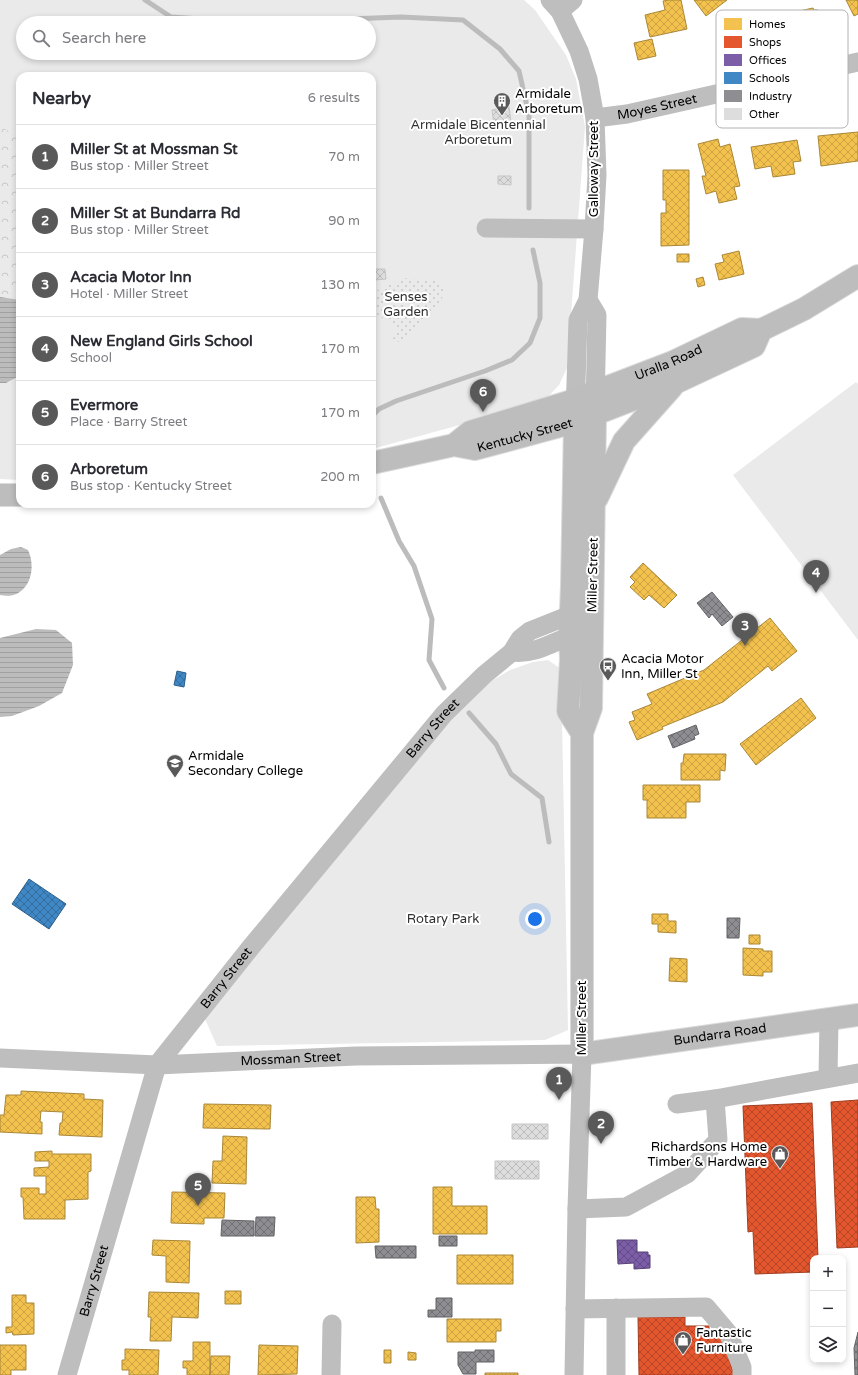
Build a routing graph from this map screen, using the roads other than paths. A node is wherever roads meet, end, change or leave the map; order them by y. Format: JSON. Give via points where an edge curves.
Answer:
{"nodes":[{"id":1,"x":561,"y":4,"type":"edge"},
{"id":2,"x":858,"y":62,"type":"edge"},
{"id":3,"x":848,"y":64,"type":"edge"},
{"id":4,"x":716,"y":94,"type":"edge"},
{"id":5,"x":595,"y":118,"type":"junction"},
{"id":6,"x":486,"y":228,"type":"dead end"},
{"id":7,"x":594,"y":229,"type":"junction"},
{"id":8,"x":858,"y":276,"type":"edge"},
{"id":9,"x":588,"y":300,"type":"junction"},
{"id":10,"x":761,"y":330,"type":"junction"},
{"id":11,"x":675,"y":383,"type":"junction"},
{"id":12,"x":595,"y":392,"type":"junction"},
{"id":13,"x":575,"y":400,"type":"junction"},
{"id":14,"x":585,"y":418,"type":"junction"},
{"id":15,"x":454,"y":445,"type":"junction"},
{"id":16,"x":376,"y":462,"type":"edge"},
{"id":17,"x":0,"y":495,"type":"edge"},
{"id":18,"x":16,"y":495,"type":"edge"},
{"id":19,"x":594,"y":504,"type":"junction"},
{"id":20,"x":593,"y":620,"type":"junction"},
{"id":21,"x":570,"y":625,"type":"junction"},
{"id":22,"x":582,"y":733,"type":"junction"},
{"id":23,"x":858,"y":1015,"type":"edge"},
{"id":24,"x":829,"y":1019,"type":"junction"},
{"id":25,"x":582,"y":1054,"type":"junction"},
{"id":26,"x":0,"y":1058,"type":"edge"},
{"id":27,"x":157,"y":1065,"type":"junction"},
{"id":28,"x":858,"y":1073,"type":"edge"},
{"id":29,"x":828,"y":1078,"type":"junction"},
{"id":30,"x":716,"y":1100,"type":"junction"},
{"id":31,"x":677,"y":1104,"type":"dead end"},
{"id":32,"x":576,"y":1209,"type":"junction"},
{"id":33,"x":616,"y":1308,"type":"junction"},
{"id":34,"x":575,"y":1309,"type":"junction"},
{"id":35,"x":332,"y":1324,"type":"dead end"},
{"id":36,"x":67,"y":1375,"type":"edge"},
{"id":37,"x":331,"y":1375,"type":"edge"},
{"id":38,"x":574,"y":1375,"type":"edge"},
{"id":39,"x":616,"y":1375,"type":"edge"},
{"id":40,"x":742,"y":1375,"type":"edge"}],
"edges":[{"from":1,"to":5,"type":"street","name":"Galloway Street","via":[[588,80]]},
{"from":2,"to":3,"type":"street","name":"Moyes Street"},
{"from":4,"to":5,"type":"street","name":"Moyes Street","via":[[627,114]]},
{"from":5,"to":7,"type":"street","name":"Galloway Street","via":[[597,175]]},
{"from":6,"to":7,"type":"street"},
{"from":7,"to":9,"type":"street","name":"Galloway Street"},
{"from":8,"to":10,"type":"main road","name":"Uralla Road"},
{"from":9,"to":12,"type":"street","via":[[597,315]]},
{"from":9,"to":13,"type":"street","name":"Galloway Street","via":[[578,320]]},
{"from":10,"to":11,"type":"main road","name":"Uralla Road","via":[[754,346]]},
{"from":10,"to":12,"type":"main road","name":"Uralla Road","via":[[742,329],[672,362]]},
{"from":11,"to":14,"type":"main road","name":"Uralla Road"},
{"from":11,"to":19,"type":"main road","via":[[624,441]]},
{"from":12,"to":13,"type":"main road","name":"Uralla Road"},
{"from":12,"to":14,"type":"street"},
{"from":13,"to":14,"type":"street","name":"Galloway Street"},
{"from":13,"to":15,"type":"main road","name":"Kentucky Street","via":[[470,432]]},
{"from":14,"to":15,"type":"main road","name":"Kentucky Street","via":[[476,449]]},
{"from":14,"to":19,"type":"main road","name":"Miller Street"},
{"from":14,"to":21,"type":"main road","name":"Miller Street"},
{"from":15,"to":16,"type":"main road","name":"Kentucky Street"},
{"from":17,"to":18,"type":"main road"},
{"from":19,"to":20,"type":"main road","name":"Miller Street"},
{"from":20,"to":21,"type":"street","name":"Barry Street"},
{"from":20,"to":22,"type":"main road","name":"Miller Street","via":[[592,708]]},
{"from":21,"to":22,"type":"main road","name":"Miller Street","via":[[568,710]]},
{"from":21,"to":27,"type":"street","name":"Barry Street","via":[[530,652],[512,652],[444,714]]},
{"from":22,"to":25,"type":"main road","name":"Miller Street"},
{"from":23,"to":24,"type":"main road","name":"Bundarra Road"},
{"from":24,"to":25,"type":"main road","name":"Bundarra Road"},
{"from":24,"to":29,"type":"street"},
{"from":25,"to":27,"type":"street","name":"Mossman Street","via":[[356,1056]]},
{"from":25,"to":32,"type":"street","name":"Miller Street"},
{"from":26,"to":27,"type":"street","name":"Mossman Street"},
{"from":27,"to":36,"type":"street","name":"Barry Street"},
{"from":28,"to":29,"type":"street"},
{"from":29,"to":30,"type":"street"},
{"from":30,"to":31,"type":"street"},
{"from":30,"to":32,"type":"street","via":[[718,1140],[687,1174],[626,1207]]},
{"from":32,"to":34,"type":"street","name":"Miller Street"},
{"from":33,"to":34,"type":"street"},
{"from":33,"to":39,"type":"street"},
{"from":33,"to":40,"type":"street","via":[[706,1307],[728,1333],[742,1367]]},
{"from":34,"to":38,"type":"street","name":"Miller Street"},
{"from":35,"to":37,"type":"street"}]}
